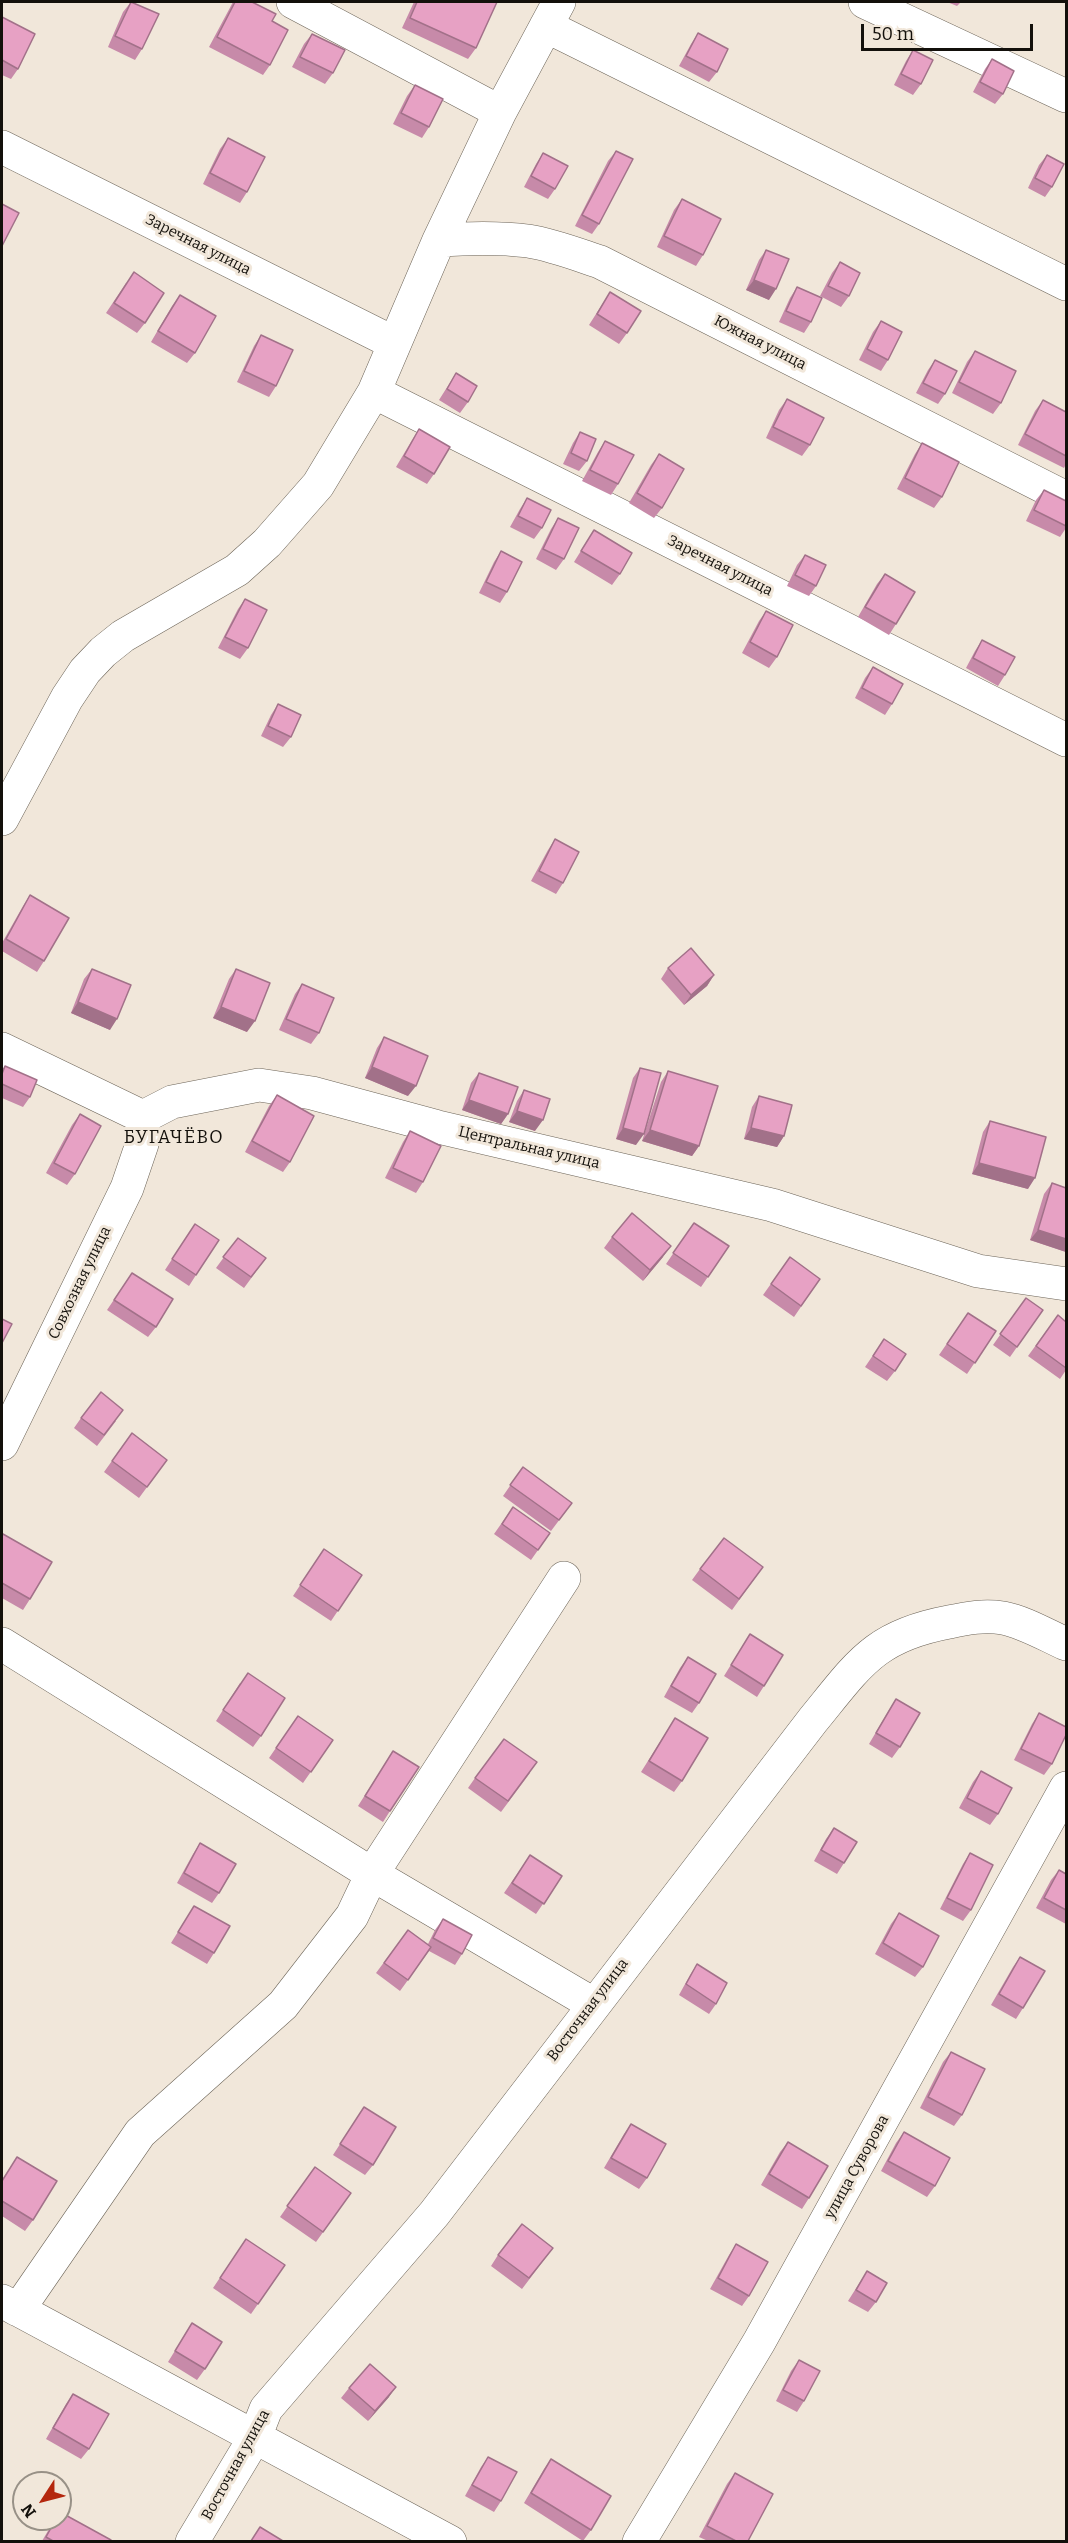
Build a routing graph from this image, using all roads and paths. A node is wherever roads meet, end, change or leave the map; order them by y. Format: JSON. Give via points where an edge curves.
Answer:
{"nodes":[{"id":1,"x":293,"y":2,"type":"edge"},
{"id":2,"x":865,"y":2,"type":"edge"},
{"id":3,"x":553,"y":14,"type":"edge"},
{"id":4,"x":1066,"y":96,"type":"edge"},
{"id":5,"x":500,"y":112,"type":"junction"},
{"id":6,"x":2,"y":147,"type":"edge"},
{"id":7,"x":439,"y":240,"type":"junction"},
{"id":8,"x":1066,"y":284,"type":"edge"},
{"id":9,"x":394,"y":344,"type":"junction"},
{"id":10,"x":374,"y":392,"type":"junction"},
{"id":11,"x":1066,"y":498,"type":"edge"},
{"id":12,"x":1066,"y":740,"type":"edge"},
{"id":13,"x":2,"y":819,"type":"edge"},
{"id":14,"x":2,"y":1049,"type":"edge"},
{"id":15,"x":143,"y":1117,"type":"junction"},
{"id":16,"x":1066,"y":1284,"type":"edge"},
{"id":17,"x":2,"y":1444,"type":"edge"},
{"id":18,"x":564,"y":1578,"type":"dead end"},
{"id":19,"x":2,"y":1644,"type":"edge"},
{"id":20,"x":1066,"y":1644,"type":"edge"},
{"id":21,"x":1066,"y":1788,"type":"edge"},
{"id":22,"x":372,"y":1874,"type":"junction"},
{"id":23,"x":593,"y":2004,"type":"junction"},
{"id":24,"x":10,"y":2306,"type":"edge"},
{"id":25,"x":255,"y":2437,"type":"junction"},
{"id":26,"x":192,"y":2541,"type":"edge"},
{"id":27,"x":450,"y":2541,"type":"edge"},
{"id":28,"x":639,"y":2541,"type":"edge"}],
"edges":[{"from":1,"to":5,"type":"street"},
{"from":2,"to":4,"type":"street"},
{"from":3,"to":5,"type":"street"},
{"from":3,"to":8,"type":"street"},
{"from":5,"to":7,"type":"street"},
{"from":6,"to":9,"type":"street","name":"Заречная улица"},
{"from":7,"to":9,"type":"street"},
{"from":7,"to":11,"type":"street","name":"Южная улица","via":[[483,237],[527,241],[600,262]]},
{"from":9,"to":10,"type":"street"},
{"from":10,"to":12,"type":"street","name":"Заречная улица"},
{"from":10,"to":13,"type":"street","via":[[318,485],[267,543],[237,570],[123,636],[85,671]]},
{"from":14,"to":15,"type":"street"},
{"from":15,"to":16,"type":"street","name":"Центральная улица","via":[[172,1102],[259,1085],[312,1093],[438,1127],[772,1205],[978,1271]]},
{"from":15,"to":17,"type":"street","name":"Совхозная улица","via":[[142,1144],[127,1188]]},
{"from":18,"to":22,"type":"street"},
{"from":19,"to":22,"type":"street"},
{"from":20,"to":23,"type":"street","name":"Восточная улица","via":[[1005,1619],[982,1616],[918,1628],[881,1646],[861,1662],[813,1720]]},
{"from":21,"to":28,"type":"street","name":"улица Суворова","via":[[759,2342]]},
{"from":22,"to":23,"type":"street"},
{"from":22,"to":24,"type":"street","via":[[352,1916],[283,2005],[140,2133]]},
{"from":23,"to":25,"type":"street","name":"Восточная улица","via":[[434,2214],[266,2409]]},
{"from":24,"to":25,"type":"street"},
{"from":25,"to":26,"type":"street","name":"Восточная улица"},
{"from":25,"to":27,"type":"street"}]}
